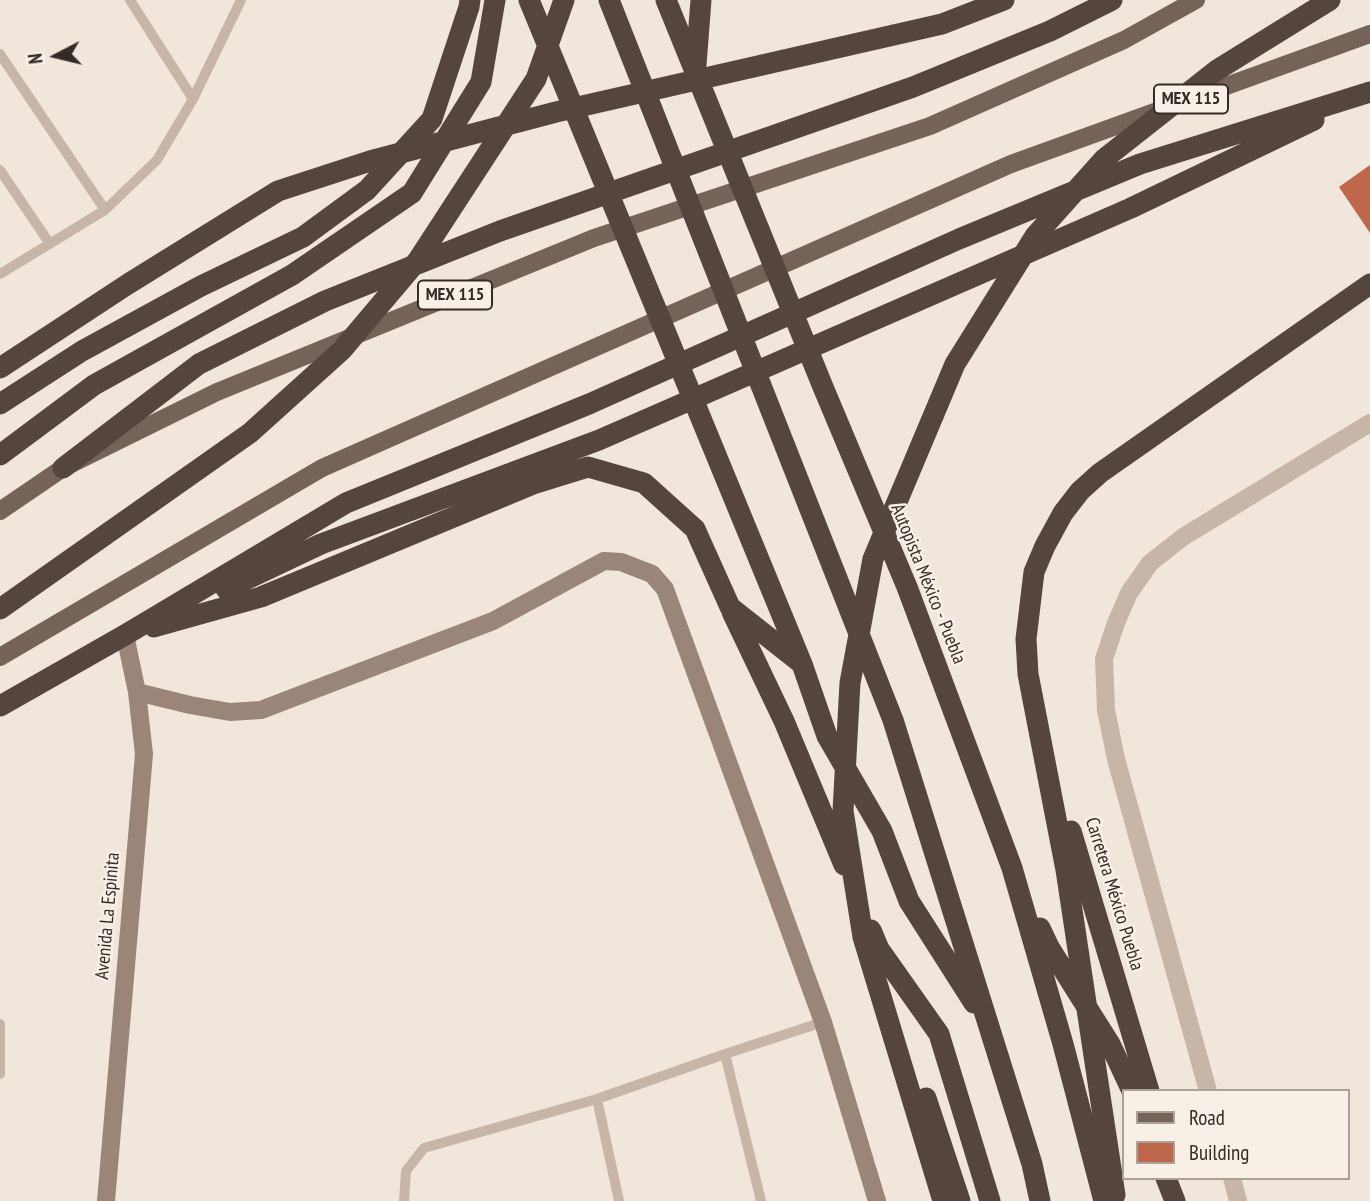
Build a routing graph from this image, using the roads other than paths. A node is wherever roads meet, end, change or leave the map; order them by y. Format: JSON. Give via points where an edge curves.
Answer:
{"nodes":[{"id":1,"x":130,"y":0,"type":"edge"},
{"id":2,"x":241,"y":0,"type":"edge"},
{"id":3,"x":470,"y":0,"type":"edge"},
{"id":4,"x":495,"y":0,"type":"edge"},
{"id":5,"x":528,"y":0,"type":"edge"},
{"id":6,"x":564,"y":0,"type":"edge"},
{"id":7,"x":609,"y":0,"type":"edge"},
{"id":8,"x":666,"y":0,"type":"edge"},
{"id":9,"x":701,"y":0,"type":"edge"},
{"id":10,"x":1004,"y":0,"type":"edge"},
{"id":11,"x":1112,"y":0,"type":"edge"},
{"id":12,"x":1196,"y":0,"type":"edge"},
{"id":13,"x":1329,"y":0,"type":"edge"},
{"id":14,"x":1370,"y":34,"type":"edge"},
{"id":15,"x":0,"y":54,"type":"edge"},
{"id":16,"x":695,"y":71,"type":"junction"},
{"id":17,"x":1370,"y":93,"type":"edge"},
{"id":18,"x":193,"y":99,"type":"junction"},
{"id":19,"x":0,"y":170,"type":"edge"},
{"id":20,"x":105,"y":210,"type":"junction"},
{"id":21,"x":50,"y":244,"type":"junction"},
{"id":22,"x":0,"y":274,"type":"edge"},
{"id":23,"x":1370,"y":284,"type":"edge"},
{"id":24,"x":0,"y":368,"type":"edge"},
{"id":25,"x":0,"y":404,"type":"edge"},
{"id":26,"x":1370,"y":423,"type":"edge"},
{"id":27,"x":0,"y":455,"type":"edge"},
{"id":28,"x":64,"y":468,"type":"junction"},
{"id":29,"x":0,"y":511,"type":"edge"},
{"id":30,"x":730,"y":607,"type":"junction"},
{"id":31,"x":0,"y":609,"type":"edge"},
{"id":32,"x":125,"y":635,"type":"junction"},
{"id":33,"x":0,"y":657,"type":"edge"},
{"id":34,"x":802,"y":664,"type":"junction"},
{"id":35,"x":137,"y":692,"type":"junction"},
{"id":36,"x":0,"y":706,"type":"edge"},
{"id":37,"x":1035,"y":711,"type":"junction"},
{"id":38,"x":1012,"y":868,"type":"junction"},
{"id":39,"x":879,"y":949,"type":"junction"},
{"id":40,"x":1086,"y":1003,"type":"junction"},
{"id":41,"x":823,"y":1022,"type":"junction"},
{"id":42,"x":0,"y":1024,"type":"edge"},
{"id":43,"x":989,"y":1027,"type":"junction"},
{"id":44,"x":725,"y":1054,"type":"junction"},
{"id":45,"x":0,"y":1074,"type":"edge"},
{"id":46,"x":1131,"y":1089,"type":"edge"},
{"id":47,"x":1148,"y":1089,"type":"edge"},
{"id":48,"x":1207,"y":1089,"type":"edge"},
{"id":49,"x":597,"y":1099,"type":"junction"},
{"id":50,"x":1167,"y":1180,"type":"edge"},
{"id":51,"x":1172,"y":1180,"type":"edge"},
{"id":52,"x":1233,"y":1180,"type":"edge"},
{"id":53,"x":106,"y":1201,"type":"edge"},
{"id":54,"x":404,"y":1201,"type":"edge"},
{"id":55,"x":619,"y":1201,"type":"edge"},
{"id":56,"x":761,"y":1201,"type":"edge"},
{"id":57,"x":877,"y":1201,"type":"edge"},
{"id":58,"x":943,"y":1201,"type":"edge"},
{"id":59,"x":960,"y":1201,"type":"edge"},
{"id":60,"x":990,"y":1201,"type":"edge"},
{"id":61,"x":1040,"y":1201,"type":"edge"},
{"id":62,"x":1104,"y":1201,"type":"edge"},
{"id":63,"x":1116,"y":1201,"type":"edge"},
{"id":64,"x":1176,"y":1201,"type":"edge"},
{"id":65,"x":1238,"y":1201,"type":"edge"}],
"edges":[{"from":1,"to":18,"type":"lane"},
{"from":2,"to":18,"type":"lane"},
{"from":3,"to":25,"type":"highway","via":[[432,119],[367,190],[303,237],[94,344]]},
{"from":4,"to":27,"type":"highway","via":[[481,82],[412,193],[292,275],[94,385]]},
{"from":5,"to":34,"type":"highway"},
{"from":6,"to":31,"type":"highway","via":[[536,79],[418,260],[342,350],[250,433]]},
{"from":7,"to":43,"type":"highway","via":[[893,720]]},
{"from":8,"to":16,"type":"highway","name":"Autopista México - Puebla"},
{"from":9,"to":16,"type":"highway"},
{"from":10,"to":24,"type":"highway","via":[[942,24],[570,109],[370,161],[278,191]]},
{"from":11,"to":28,"type":"highway","via":[[1050,31],[913,87],[500,230],[325,301],[199,364]]},
{"from":12,"to":28,"type":"main road","number":"MEX 115","via":[[1124,40],[930,126],[594,239],[217,392]]},
{"from":13,"to":58,"type":"highway","via":[[1217,70],[1104,159],[1035,236],[954,364],[873,559],[850,683],[843,811],[863,937]]},
{"from":14,"to":33,"type":"main road","number":"MEX 115","via":[[1012,164],[323,468]]},
{"from":15,"to":20,"type":"lane"},
{"from":16,"to":38,"type":"highway","name":"Autopista México - Puebla","via":[[907,587]]},
{"from":17,"to":32,"type":"highway","via":[[1131,208],[600,440],[321,544]]},
{"from":17,"to":32,"type":"highway","via":[[1140,164],[589,404],[346,503]]},
{"from":18,"to":20,"type":"lane","via":[[157,160]]},
{"from":19,"to":21,"type":"lane"},
{"from":20,"to":21,"type":"lane"},
{"from":21,"to":22,"type":"lane"},
{"from":23,"to":37,"type":"highway","via":[[1080,491],[1063,513],[1034,572],[1026,639]]},
{"from":26,"to":48,"type":"street","via":[[1183,537],[1150,563],[1129,593],[1104,659],[1106,710],[1116,759]]},
{"from":28,"to":29,"type":"main road","number":"MEX 115"},
{"from":30,"to":32,"type":"highway","via":[[695,529],[644,483],[589,467],[533,484],[261,597]]},
{"from":30,"to":34,"type":"highway"},
{"from":30,"to":39,"type":"highway","via":[[784,722]]},
{"from":32,"to":35,"type":"main road","name":"Avenida La Espinita"},
{"from":32,"to":36,"type":"highway"},
{"from":34,"to":43,"type":"highway","via":[[827,736],[882,831],[909,901]]},
{"from":35,"to":41,"type":"main road","via":[[230,712],[261,710],[493,621],[604,562],[621,562],[652,574],[665,589]]},
{"from":35,"to":53,"type":"main road","name":"Avenida La Espinita","via":[[144,754]]},
{"from":37,"to":40,"type":"highway"},
{"from":37,"to":47,"type":"highway","name":"Carretera México Puebla"},
{"from":38,"to":40,"type":"highway","via":[[1049,947]]},
{"from":38,"to":62,"type":"highway","name":"Autopista México - Puebla"},
{"from":39,"to":59,"type":"highway"},
{"from":39,"to":60,"type":"highway","via":[[939,1034]]},
{"from":40,"to":46,"type":"highway"},
{"from":40,"to":63,"type":"highway"},
{"from":41,"to":44,"type":"lane"},
{"from":41,"to":57,"type":"main road"},
{"from":42,"to":45,"type":"lane"},
{"from":43,"to":61,"type":"highway"},
{"from":44,"to":49,"type":"lane"},
{"from":44,"to":56,"type":"lane"},
{"from":49,"to":54,"type":"lane","via":[[424,1148],[406,1171]]},
{"from":49,"to":55,"type":"lane"},
{"from":50,"to":64,"type":"highway"},
{"from":51,"to":64,"type":"highway"},
{"from":52,"to":65,"type":"street"}]}
